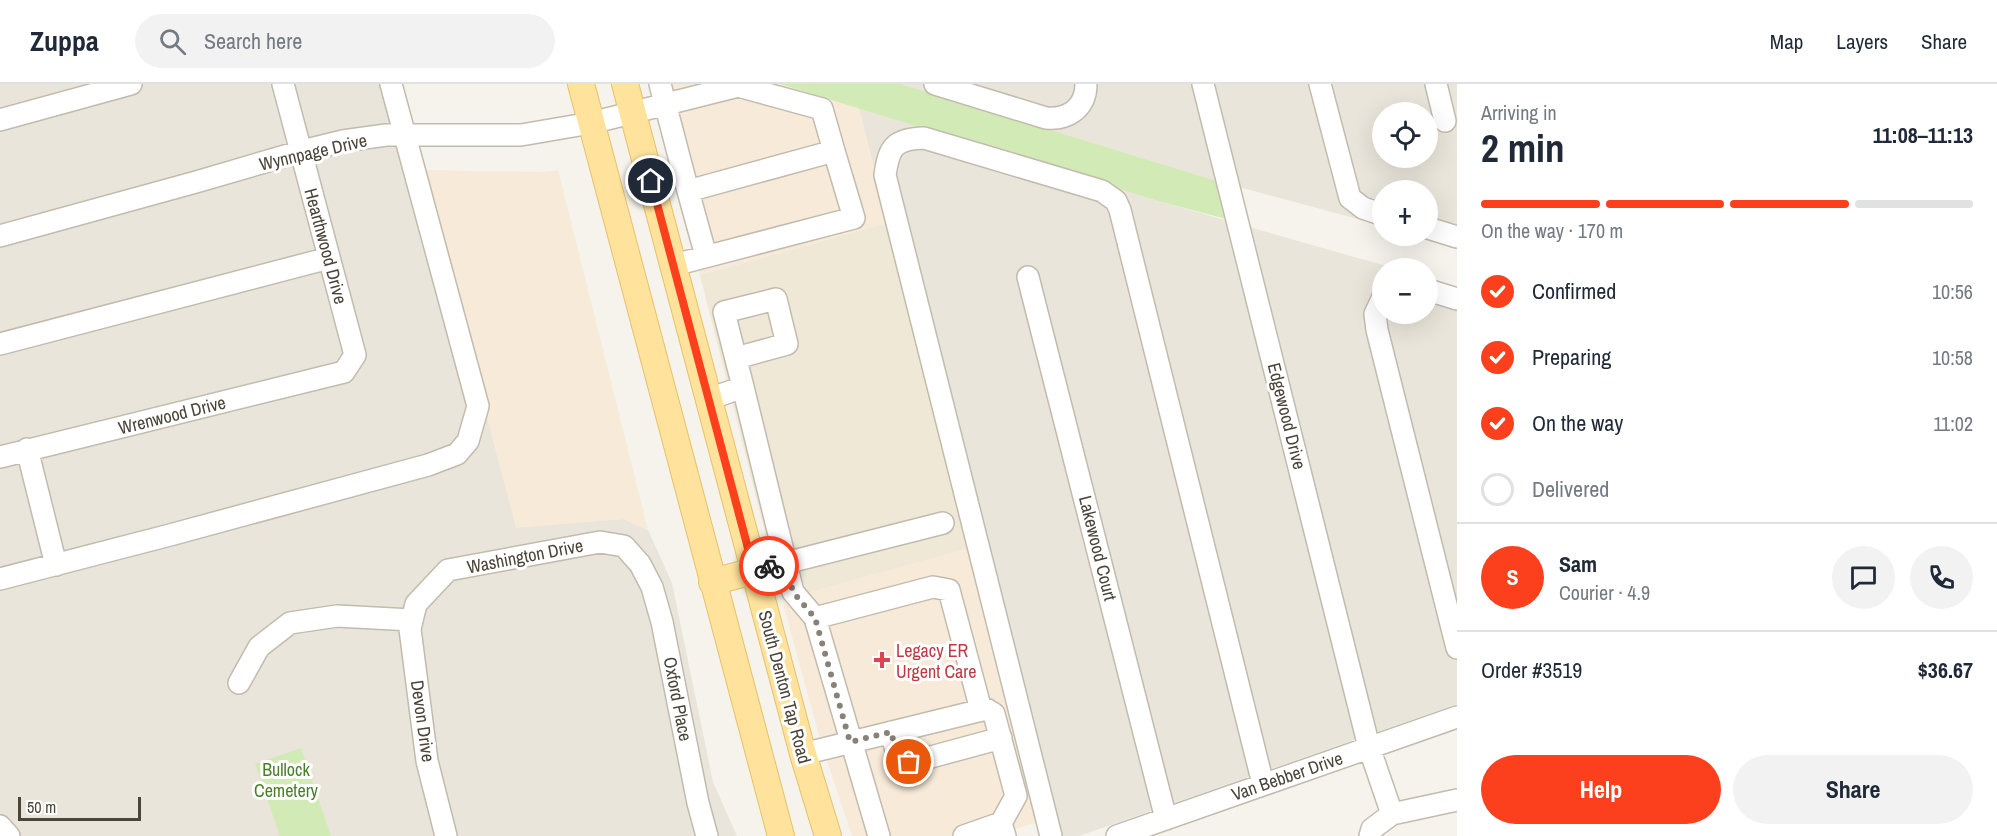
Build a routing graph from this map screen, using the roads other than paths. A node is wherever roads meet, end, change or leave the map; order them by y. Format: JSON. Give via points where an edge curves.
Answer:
{"nodes":[{"id":1,"x":131,"y":84,"type":"edge"},
{"id":2,"x":283,"y":84,"type":"edge"},
{"id":3,"x":391,"y":84,"type":"edge"},
{"id":4,"x":581,"y":84,"type":"edge"},
{"id":5,"x":625,"y":84,"type":"edge"},
{"id":6,"x":660,"y":84,"type":"edge"},
{"id":7,"x":935,"y":84,"type":"edge"},
{"id":8,"x":1086,"y":84,"type":"edge"},
{"id":9,"x":1203,"y":84,"type":"edge"},
{"id":10,"x":1320,"y":84,"type":"edge"},
{"id":11,"x":1436,"y":84,"type":"edge"},
{"id":12,"x":666,"y":105,"type":"junction"},
{"id":13,"x":632,"y":111,"type":"junction"},
{"id":14,"x":0,"y":120,"type":"edge"},
{"id":15,"x":1445,"y":122,"type":"dead end"},
{"id":16,"x":591,"y":123,"type":"junction"},
{"id":17,"x":405,"y":135,"type":"junction"},
{"id":18,"x":302,"y":151,"type":"junction"},
{"id":19,"x":834,"y":151,"type":"junction"},
{"id":20,"x":688,"y":191,"type":"junction"},
{"id":21,"x":1372,"y":211,"type":"edge"},
{"id":22,"x":1438,"y":231,"type":"edge"},
{"id":23,"x":0,"y":236,"type":"edge"},
{"id":24,"x":1457,"y":237,"type":"edge"},
{"id":25,"x":706,"y":256,"type":"junction"},
{"id":26,"x":329,"y":258,"type":"junction"},
{"id":27,"x":674,"y":265,"type":"junction"},
{"id":28,"x":1028,"y":277,"type":"dead end"},
{"id":29,"x":1438,"y":293,"type":"edge"},
{"id":30,"x":1457,"y":299,"type":"edge"},
{"id":31,"x":1377,"y":324,"type":"edge"},
{"id":32,"x":0,"y":344,"type":"edge"},
{"id":33,"x":736,"y":358,"type":"dead end"},
{"id":34,"x":344,"y":372,"type":"joint"},
{"id":35,"x":743,"y":387,"type":"junction"},
{"id":36,"x":709,"y":399,"type":"junction"},
{"id":37,"x":27,"y":449,"type":"junction"},
{"id":38,"x":0,"y":457,"type":"edge"},
{"id":39,"x":943,"y":523,"type":"dead end"},
{"id":40,"x":785,"y":562,"type":"junction"},
{"id":41,"x":640,"y":564,"type":"joint"},
{"id":42,"x":56,"y":565,"type":"junction"},
{"id":43,"x":754,"y":571,"type":"junction"},
{"id":44,"x":0,"y":579,"type":"edge"},
{"id":45,"x":712,"y":582,"type":"junction"},
{"id":46,"x":414,"y":612,"type":"junction"},
{"id":47,"x":815,"y":618,"type":"junction"},
{"id":48,"x":1457,"y":648,"type":"edge"},
{"id":49,"x":239,"y":683,"type":"dead end"},
{"id":50,"x":981,"y":710,"type":"junction"},
{"id":51,"x":1457,"y":717,"type":"edge"},
{"id":52,"x":891,"y":732,"type":"junction"},
{"id":53,"x":1001,"y":738,"type":"junction"},
{"id":54,"x":850,"y":742,"type":"junction"},
{"id":55,"x":1369,"y":747,"type":"junction"},
{"id":56,"x":803,"y":754,"type":"junction"},
{"id":57,"x":931,"y":757,"type":"dead end"},
{"id":58,"x":909,"y":762,"type":"dead end"},
{"id":59,"x":1263,"y":784,"type":"junction"},
{"id":60,"x":1457,"y":800,"type":"edge"},
{"id":61,"x":1392,"y":814,"type":"junction"},
{"id":62,"x":1166,"y":819,"type":"junction"},
{"id":63,"x":0,"y":825,"type":"edge"},
{"id":64,"x":1003,"y":829,"type":"edge"},
{"id":65,"x":9,"y":836,"type":"edge"},
{"id":66,"x":446,"y":836,"type":"edge"},
{"id":67,"x":707,"y":836,"type":"edge"},
{"id":68,"x":781,"y":836,"type":"edge"},
{"id":69,"x":828,"y":836,"type":"edge"},
{"id":70,"x":879,"y":836,"type":"edge"},
{"id":71,"x":964,"y":836,"type":"edge"},
{"id":72,"x":1051,"y":836,"type":"edge"},
{"id":73,"x":1117,"y":836,"type":"edge"},
{"id":74,"x":1370,"y":836,"type":"edge"}],
"edges":[{"from":1,"to":14,"type":"street"},
{"from":2,"to":18,"type":"street","name":"Hearthwood Drive"},
{"from":3,"to":17,"type":"street"},
{"from":4,"to":16,"type":"main road"},
{"from":5,"to":13,"type":"main road","name":"South Denton Tap Road"},
{"from":6,"to":12,"type":"street"},
{"from":7,"to":8,"type":"street","via":[[1058,119],[1082,103]]},
{"from":9,"to":55,"type":"street","name":"Edgewood Drive"},
{"from":10,"to":21,"type":"street","via":[[1350,198]]},
{"from":11,"to":15,"type":"street"},
{"from":12,"to":13,"type":"street","name":"Wynnpage Drive"},
{"from":12,"to":19,"type":"street","name":"Wynnpage Drive","via":[[738,86],[822,109]]},
{"from":12,"to":20,"type":"street"},
{"from":13,"to":16,"type":"street","name":"Wynnpage Drive"},
{"from":13,"to":27,"type":"main road","name":"South Denton Tap Road"},
{"from":16,"to":17,"type":"street","name":"Wynnpage Drive","via":[[521,135]]},
{"from":16,"to":45,"type":"main road"},
{"from":17,"to":18,"type":"street","name":"Wynnpage Drive","via":[[343,141]]},
{"from":17,"to":42,"type":"street","via":[[478,406],[468,441],[457,454],[428,465]]},
{"from":18,"to":23,"type":"street","name":"Wynnpage Drive"},
{"from":18,"to":26,"type":"street","name":"Hearthwood Drive"},
{"from":19,"to":20,"type":"street"},
{"from":19,"to":25,"type":"street","via":[[854,218]]},
{"from":20,"to":25,"type":"street"},
{"from":22,"to":24,"type":"street"},
{"from":25,"to":27,"type":"street"},
{"from":26,"to":32,"type":"street"},
{"from":26,"to":34,"type":"street","name":"Hearthwood Drive","via":[[355,355]]},
{"from":27,"to":36,"type":"main road","name":"South Denton Tap Road"},
{"from":28,"to":62,"type":"street","name":"Lakewood Court"},
{"from":29,"to":30,"type":"street"},
{"from":31,"to":48,"type":"street"},
{"from":33,"to":35,"type":"street"},
{"from":34,"to":37,"type":"street","name":"Wrenwood Drive"},
{"from":35,"to":36,"type":"street"},
{"from":35,"to":40,"type":"street"},
{"from":36,"to":43,"type":"main road","name":"South Denton Tap Road"},
{"from":37,"to":38,"type":"street","name":"Wrenwood Drive"},
{"from":37,"to":42,"type":"street"},
{"from":39,"to":40,"type":"street"},
{"from":40,"to":43,"type":"street"},
{"from":40,"to":47,"type":"street","via":[[793,592]]},
{"from":41,"to":46,"type":"street","name":"Washington Drive","via":[[624,546],[600,542],[448,570]]},
{"from":41,"to":67,"type":"street","name":"Oxford Place","via":[[663,622]]},
{"from":42,"to":44,"type":"street"},
{"from":43,"to":45,"type":"main road"},
{"from":43,"to":56,"type":"main road","name":"South Denton Tap Road"},
{"from":45,"to":68,"type":"main road"},
{"from":46,"to":49,"type":"street","via":[[290,623],[259,647]]},
{"from":46,"to":66,"type":"street","name":"Devon Drive","via":[[410,628],[428,761]]},
{"from":47,"to":50,"type":"street","via":[[933,587],[949,590]]},
{"from":47,"to":54,"type":"street"},
{"from":50,"to":52,"type":"street"},
{"from":50,"to":53,"type":"street","via":[[994,714]]},
{"from":51,"to":55,"type":"street","name":"Van Bebber Drive"},
{"from":52,"to":54,"type":"street"},
{"from":52,"to":58,"type":"street","via":[[900,765]]},
{"from":53,"to":57,"type":"street"},
{"from":53,"to":64,"type":"street","via":[[1016,796]]},
{"from":54,"to":56,"type":"street"},
{"from":54,"to":70,"type":"street"},
{"from":55,"to":59,"type":"street","name":"Van Bebber Drive"},
{"from":55,"to":61,"type":"street","name":"Edgewood Drive"},
{"from":56,"to":69,"type":"main road","name":"South Denton Tap Road"},
{"from":59,"to":62,"type":"street","name":"Van Bebber Drive"},
{"from":59,"to":72,"type":"street","via":[[1116,201],[1102,191],[924,138],[910,138],[895,145],[888,154],[885,175]]},
{"from":60,"to":61,"type":"street"},
{"from":61,"to":74,"type":"street","via":[[1372,829]]},
{"from":62,"to":73,"type":"street","name":"Van Bebber Drive"},
{"from":63,"to":65,"type":"street"},
{"from":64,"to":71,"type":"street"}]}
